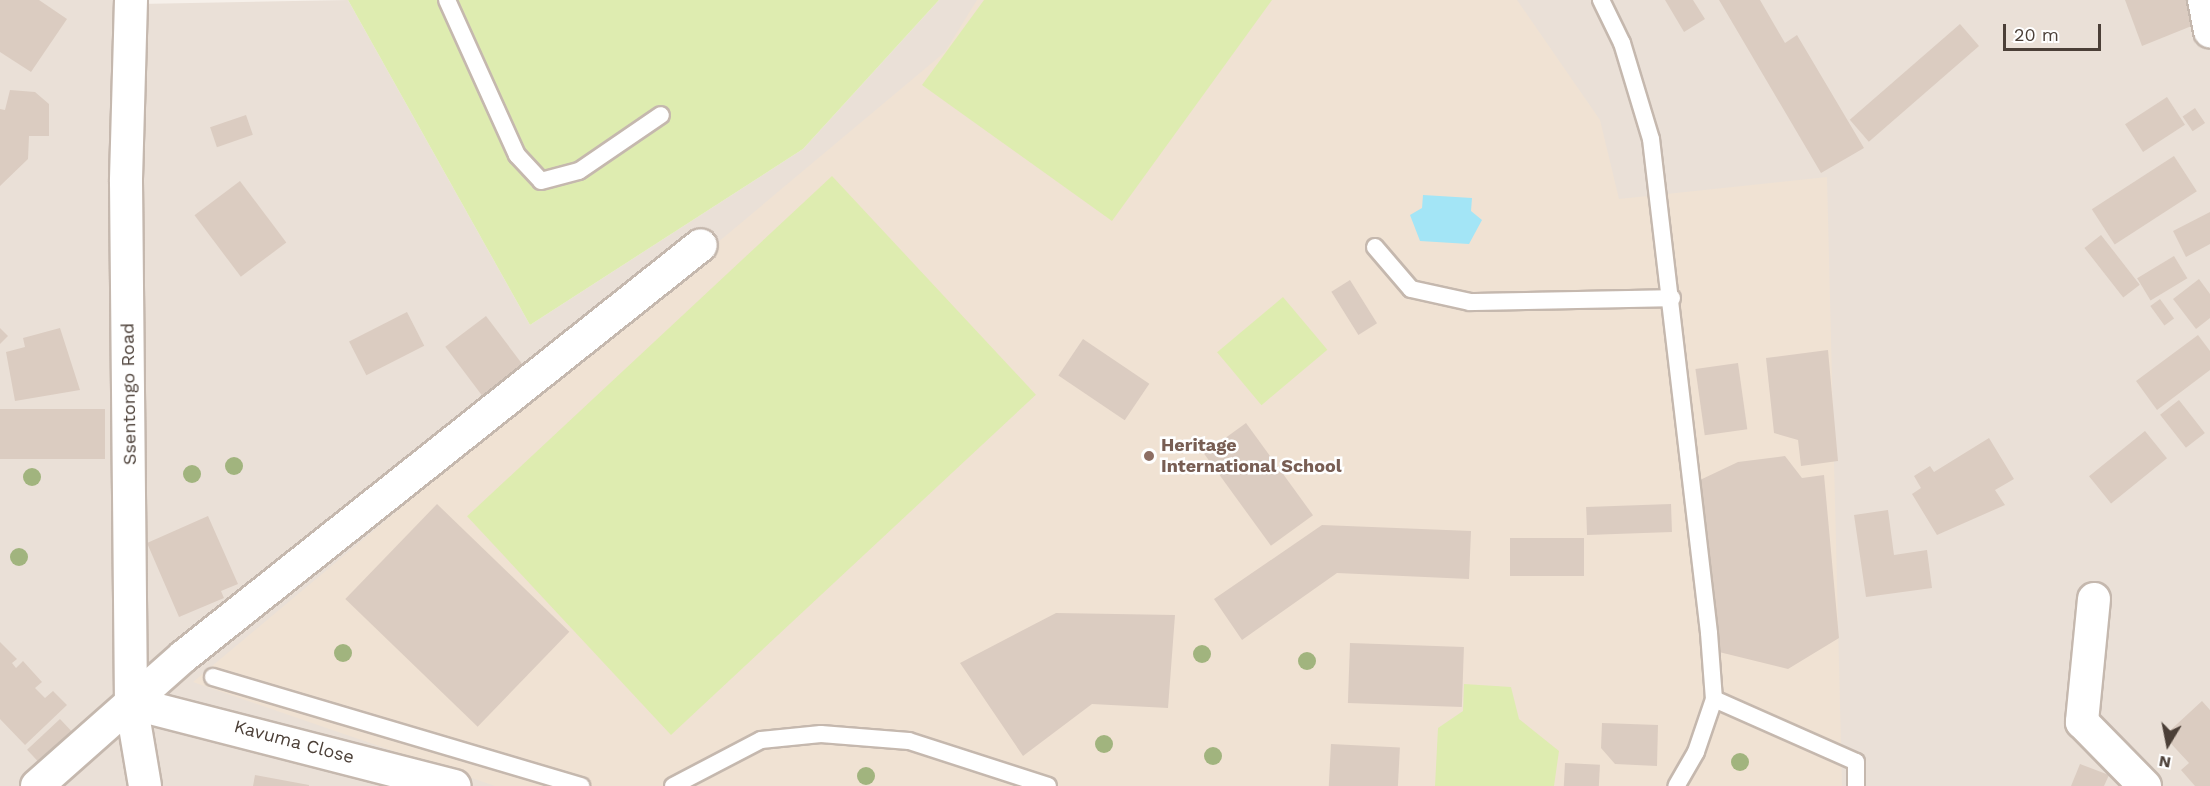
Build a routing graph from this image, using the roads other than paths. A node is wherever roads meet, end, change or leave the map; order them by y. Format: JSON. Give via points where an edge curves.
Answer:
{"nodes":[{"id":1,"x":131,"y":0,"type":"edge"},
{"id":2,"x":447,"y":0,"type":"edge"},
{"id":3,"x":1601,"y":0,"type":"edge"},
{"id":4,"x":2204,"y":0,"type":"edge"},
{"id":5,"x":2210,"y":31,"type":"edge"},
{"id":6,"x":661,"y":115,"type":"dead end"},
{"id":7,"x":701,"y":245,"type":"dead end"},
{"id":8,"x":1375,"y":247,"type":"dead end"},
{"id":9,"x":1672,"y":298,"type":"junction"},
{"id":10,"x":2094,"y":599,"type":"dead end"},
{"id":11,"x":213,"y":677,"type":"dead end"},
{"id":12,"x":1714,"y":699,"type":"junction"},
{"id":13,"x":131,"y":703,"type":"junction"},
{"id":14,"x":38,"y":786,"type":"edge"},
{"id":15,"x":145,"y":786,"type":"edge"},
{"id":16,"x":455,"y":786,"type":"edge"},
{"id":17,"x":581,"y":786,"type":"edge"},
{"id":18,"x":674,"y":786,"type":"edge"},
{"id":19,"x":1048,"y":786,"type":"edge"},
{"id":20,"x":1678,"y":786,"type":"edge"},
{"id":21,"x":1856,"y":786,"type":"edge"},
{"id":22,"x":2145,"y":786,"type":"edge"}],
"edges":[{"from":1,"to":13,"type":"street","name":"Ssentongo Road","via":[[126,182]]},
{"from":2,"to":6,"type":"lane","via":[[517,155],[541,181],[579,171]]},
{"from":3,"to":9,"type":"lane","via":[[1622,43],[1651,139]]},
{"from":4,"to":5,"type":"street"},
{"from":7,"to":13,"type":"street"},
{"from":8,"to":9,"type":"lane","via":[[1411,289],[1470,302]]},
{"from":9,"to":12,"type":"lane"},
{"from":10,"to":22,"type":"street","via":[[2082,722]]},
{"from":11,"to":17,"type":"lane"},
{"from":12,"to":20,"type":"lane","via":[[1696,752]]},
{"from":12,"to":21,"type":"lane","via":[[1856,762]]},
{"from":13,"to":14,"type":"street"},
{"from":13,"to":15,"type":"street","name":"Ssentongo Road"},
{"from":13,"to":16,"type":"street","name":"Kavuma Close"},
{"from":18,"to":19,"type":"lane","via":[[761,740],[821,734],[909,741]]}]}
